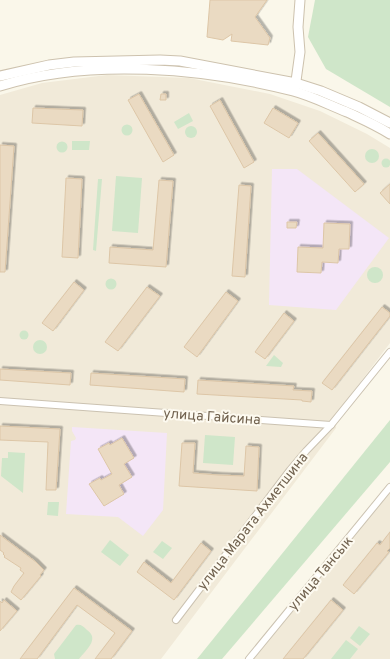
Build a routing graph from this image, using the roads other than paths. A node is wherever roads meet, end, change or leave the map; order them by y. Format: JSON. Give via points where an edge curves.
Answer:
{"nodes":[{"id":1,"x":300,"y":0,"type":"edge"},
{"id":2,"x":0,"y":76,"type":"edge"},
{"id":3,"x":0,"y":86,"type":"edge"},
{"id":4,"x":295,"y":87,"type":"junction"},
{"id":5,"x":390,"y":123,"type":"edge"},
{"id":6,"x":390,"y":134,"type":"edge"},
{"id":7,"x":390,"y":352,"type":"edge"},
{"id":8,"x":0,"y":401,"type":"edge"},
{"id":9,"x":331,"y":425,"type":"junction"},
{"id":10,"x":390,"y":487,"type":"edge"},
{"id":11,"x":176,"y":620,"type":"dead end"},
{"id":12,"x":249,"y":659,"type":"edge"}],
"edges":[{"from":1,"to":4,"type":"street","via":[[300,52]]},
{"from":2,"to":4,"type":"street","via":[[74,62],[160,60],[180,61]]},
{"from":3,"to":4,"type":"street","via":[[74,72],[142,68]]},
{"from":4,"to":5,"type":"street","via":[[321,91]]},
{"from":4,"to":6,"type":"street"},
{"from":7,"to":9,"type":"street"},
{"from":8,"to":9,"type":"street","name":"улица Гайсина"},
{"from":9,"to":11,"type":"street","name":"улица Марата Ахметшина","via":[[290,470]]},
{"from":10,"to":12,"type":"street","name":"улица Тансык"}]}
